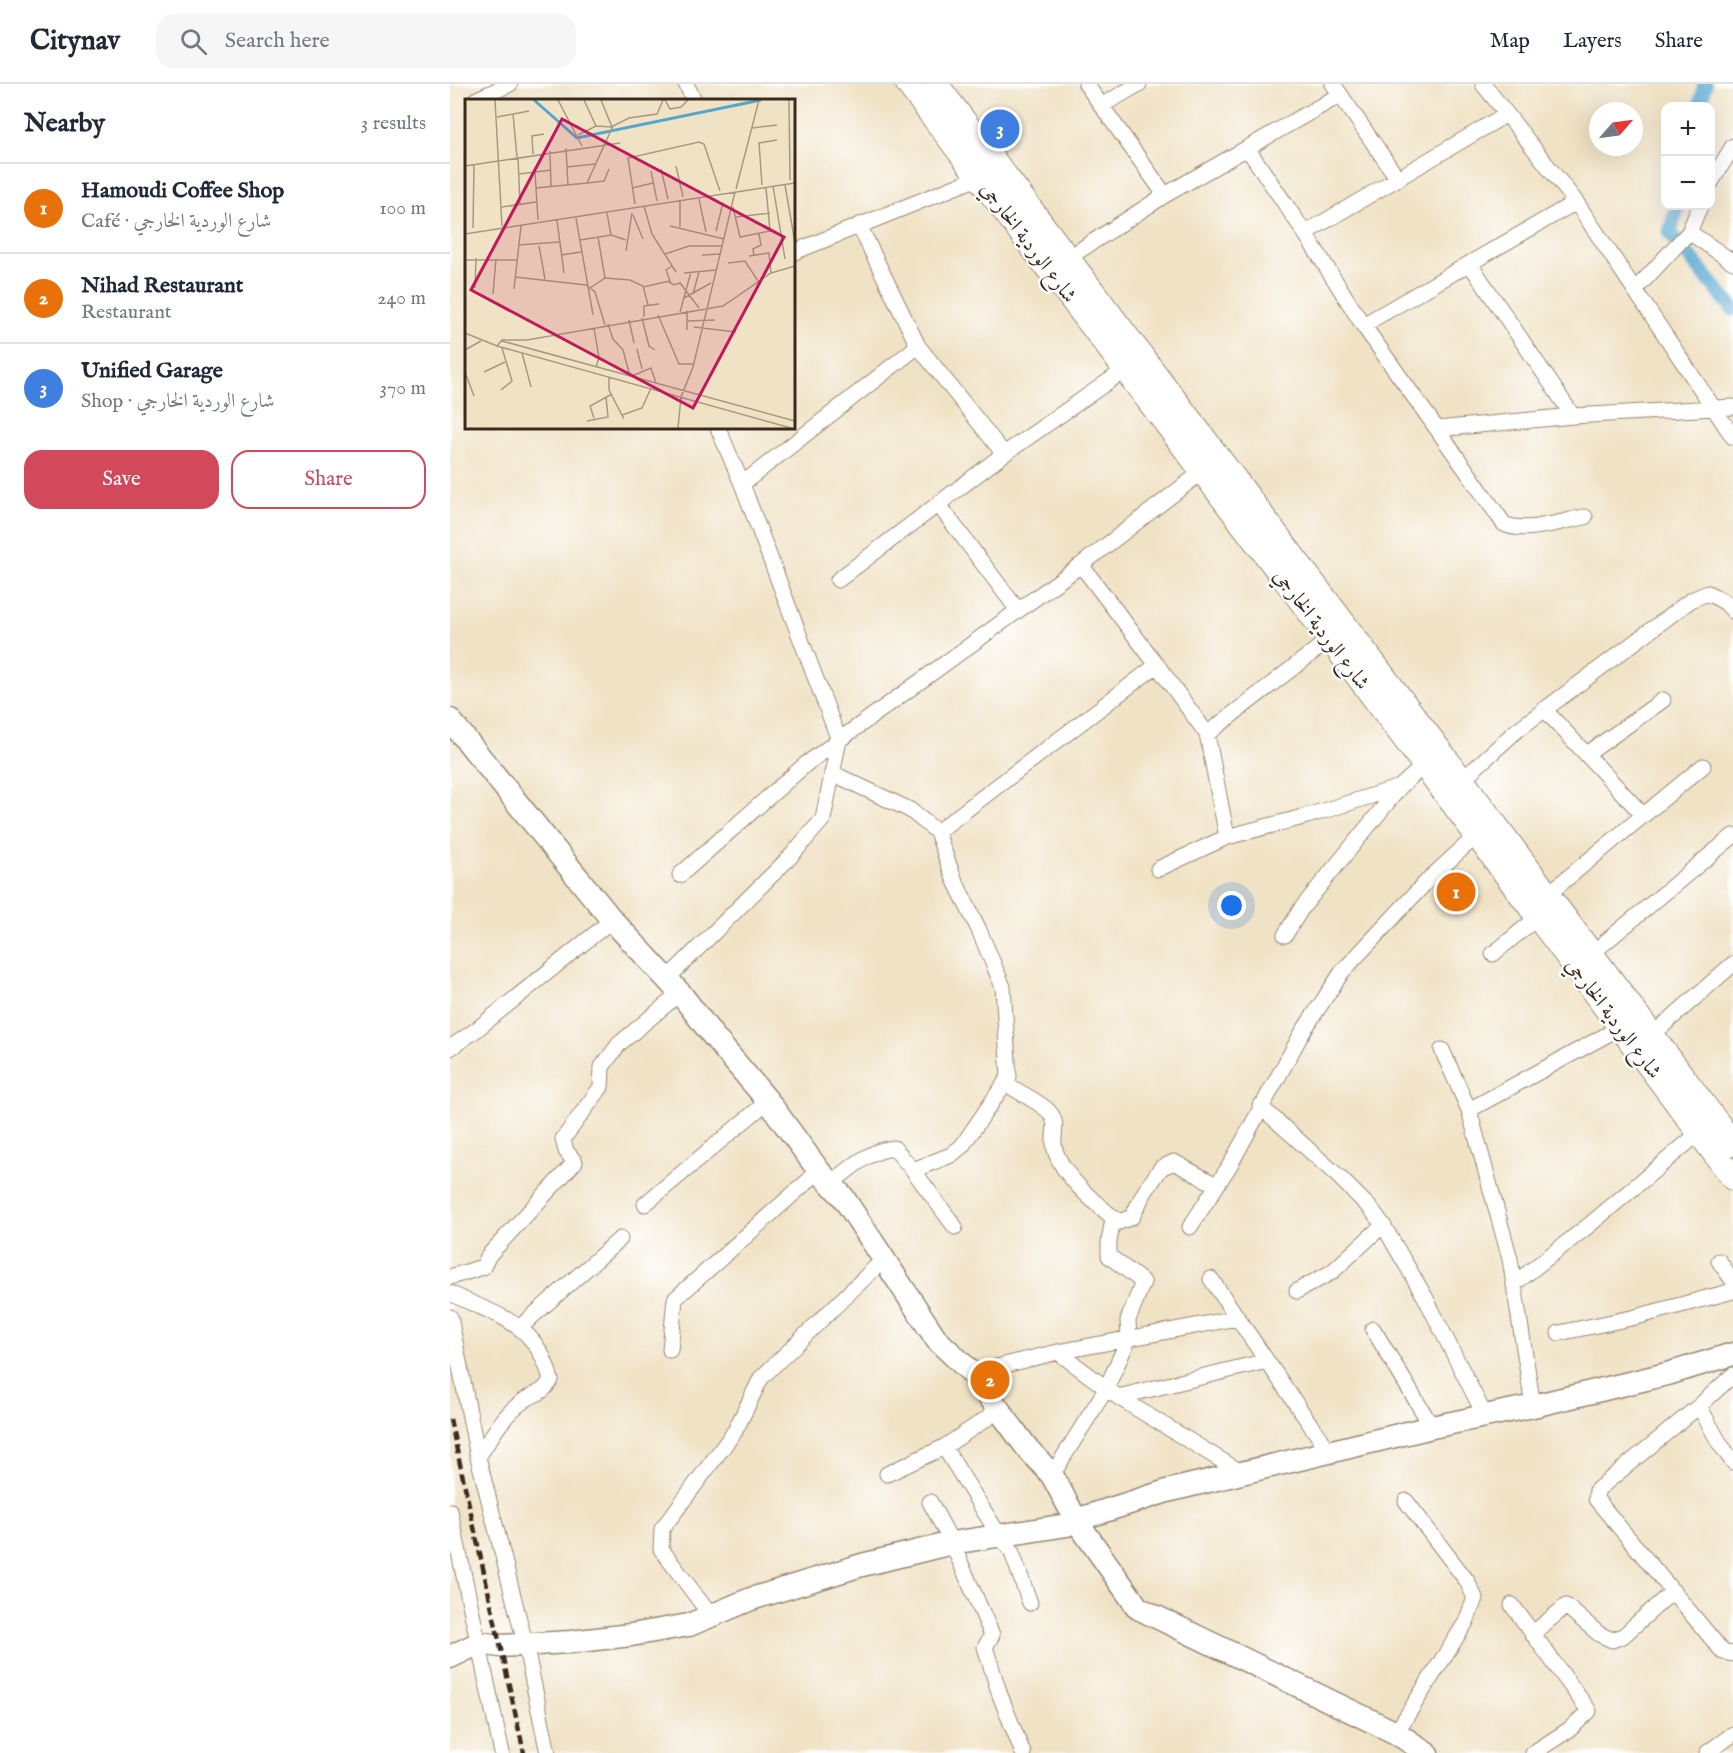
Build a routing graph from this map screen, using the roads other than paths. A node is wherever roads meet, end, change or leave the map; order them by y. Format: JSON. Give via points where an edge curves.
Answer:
{"nodes":[{"id":1,"x":510,"y":84,"type":"edge"},
{"id":2,"x":686,"y":84,"type":"edge"},
{"id":3,"x":908,"y":84,"type":"edge"},
{"id":4,"x":936,"y":84,"type":"edge"},
{"id":5,"x":1086,"y":84,"type":"edge"},
{"id":6,"x":1139,"y":84,"type":"edge"},
{"id":7,"x":1483,"y":84,"type":"edge"},
{"id":8,"x":1336,"y":89,"type":"edge"},
{"id":9,"x":477,"y":99,"type":"edge"},
{"id":10,"x":694,"y":99,"type":"edge"},
{"id":11,"x":1101,"y":106,"type":"junction"},
{"id":12,"x":1507,"y":114,"type":"junction"},
{"id":13,"x":1733,"y":146,"type":"edge"},
{"id":14,"x":1246,"y":148,"type":"junction"},
{"id":15,"x":1715,"y":176,"type":"edge"},
{"id":16,"x":980,"y":177,"type":"junction"},
{"id":17,"x":1398,"y":179,"type":"junction"},
{"id":18,"x":1165,"y":195,"type":"junction"},
{"id":19,"x":1576,"y":202,"type":"junction"},
{"id":20,"x":1698,"y":210,"type":"edge"},
{"id":21,"x":859,"y":225,"type":"junction"},
{"id":22,"x":1689,"y":232,"type":"junction"},
{"id":23,"x":1305,"y":234,"type":"junction"},
{"id":24,"x":795,"y":252,"type":"edge"},
{"id":25,"x":1068,"y":258,"type":"junction"},
{"id":26,"x":1733,"y":262,"type":"edge"},
{"id":27,"x":1470,"y":264,"type":"junction"},
{"id":28,"x":1635,"y":290,"type":"junction"},
{"id":29,"x":1363,"y":325,"type":"junction"},
{"id":30,"x":918,"y":346,"type":"junction"},
{"id":31,"x":1126,"y":369,"type":"junction"},
{"id":32,"x":1714,"y":407,"type":"junction"},
{"id":33,"x":1733,"y":407,"type":"edge"},
{"id":34,"x":1573,"y":416,"type":"junction"},
{"id":35,"x":718,"y":429,"type":"edge"},
{"id":36,"x":1437,"y":429,"type":"junction"},
{"id":37,"x":1733,"y":437,"type":"edge"},
{"id":38,"x":1004,"y":454,"type":"junction"},
{"id":39,"x":1203,"y":471,"type":"junction"},
{"id":40,"x":742,"y":484,"type":"junction"},
{"id":41,"x":1236,"y":498,"type":"junction"},
{"id":42,"x":938,"y":504,"type":"junction"},
{"id":43,"x":1585,"y":517,"type":"dead end"},
{"id":44,"x":1081,"y":565,"type":"junction"},
{"id":45,"x":1288,"y":567,"type":"junction"},
{"id":46,"x":838,"y":580,"type":"dead end"},
{"id":47,"x":1017,"y":609,"type":"junction"},
{"id":48,"x":1733,"y":611,"type":"edge"},
{"id":49,"x":1330,"y":639,"type":"junction"},
{"id":50,"x":1158,"y":665,"type":"junction"},
{"id":51,"x":1663,"y":700,"type":"dead end"},
{"id":52,"x":1544,"y":710,"type":"junction"},
{"id":53,"x":450,"y":720,"type":"edge"},
{"id":54,"x":1207,"y":734,"type":"junction"},
{"id":55,"x":839,"y":740,"type":"junction"},
{"id":56,"x":1587,"y":754,"type":"junction"},
{"id":57,"x":1424,"y":765,"type":"junction"},
{"id":58,"x":1703,"y":766,"type":"dead end"},
{"id":59,"x":832,"y":773,"type":"junction"},
{"id":60,"x":1462,"y":780,"type":"junction"},
{"id":61,"x":1400,"y":786,"type":"junction"},
{"id":62,"x":1643,"y":815,"type":"junction"},
{"id":63,"x":937,"y":832,"type":"junction"},
{"id":64,"x":1477,"y":836,"type":"junction"},
{"id":65,"x":1733,"y":836,"type":"edge"},
{"id":66,"x":1227,"y":837,"type":"junction"},
{"id":67,"x":1158,"y":869,"type":"dead end"},
{"id":68,"x":680,"y":876,"type":"dead end"},
{"id":69,"x":1543,"y":906,"type":"junction"},
{"id":70,"x":612,"y":920,"type":"junction"},
{"id":71,"x":1285,"y":935,"type":"dead end"},
{"id":72,"x":1493,"y":954,"type":"dead end"},
{"id":73,"x":1591,"y":954,"type":"junction"},
{"id":74,"x":1733,"y":964,"type":"edge"},
{"id":75,"x":674,"y":986,"type":"junction"},
{"id":76,"x":1621,"y":1027,"type":"junction"},
{"id":77,"x":1651,"y":1036,"type":"junction"},
{"id":78,"x":450,"y":1048,"type":"edge"},
{"id":79,"x":1442,"y":1050,"type":"dead end"},
{"id":80,"x":1005,"y":1083,"type":"junction"},
{"id":81,"x":768,"y":1101,"type":"junction"},
{"id":82,"x":1260,"y":1106,"type":"junction"},
{"id":83,"x":1468,"y":1110,"type":"junction"},
{"id":84,"x":1699,"y":1133,"type":"junction"},
{"id":85,"x":1733,"y":1144,"type":"edge"},
{"id":86,"x":913,"y":1170,"type":"junction"},
{"id":87,"x":825,"y":1177,"type":"junction"},
{"id":88,"x":1733,"y":1178,"type":"edge"},
{"id":89,"x":1216,"y":1185,"type":"junction"},
{"id":90,"x":645,"y":1204,"type":"dead end"},
{"id":91,"x":1113,"y":1218,"type":"junction"},
{"id":92,"x":1383,"y":1225,"type":"junction"},
{"id":93,"x":955,"y":1227,"type":"dead end"},
{"id":94,"x":1190,"y":1227,"type":"dead end"},
{"id":95,"x":620,"y":1239,"type":"dead end"},
{"id":96,"x":884,"y":1259,"type":"junction"},
{"id":97,"x":1719,"y":1261,"type":"dead end"},
{"id":98,"x":450,"y":1277,"type":"edge"},
{"id":99,"x":1210,"y":1280,"type":"dead end"},
{"id":100,"x":1733,"y":1281,"type":"edge"},
{"id":101,"x":1514,"y":1284,"type":"junction"},
{"id":102,"x":1733,"y":1291,"type":"edge"},
{"id":103,"x":1297,"y":1292,"type":"dead end"},
{"id":104,"x":450,"y":1293,"type":"edge"},
{"id":105,"x":450,"y":1317,"type":"edge"},
{"id":106,"x":1237,"y":1318,"type":"junction"},
{"id":107,"x":519,"y":1328,"type":"junction"},
{"id":108,"x":1373,"y":1329,"type":"dead end"},
{"id":109,"x":1559,"y":1334,"type":"dead end"},
{"id":110,"x":1129,"y":1338,"type":"junction"},
{"id":111,"x":670,"y":1350,"type":"dead end"},
{"id":112,"x":1058,"y":1352,"type":"junction"},
{"id":113,"x":1733,"y":1354,"type":"edge"},
{"id":114,"x":1267,"y":1361,"type":"junction"},
{"id":115,"x":972,"y":1373,"type":"junction"},
{"id":116,"x":1733,"y":1375,"type":"edge"},
{"id":117,"x":1112,"y":1393,"type":"junction"},
{"id":118,"x":1533,"y":1406,"type":"junction"},
{"id":119,"x":1699,"y":1406,"type":"junction"},
{"id":120,"x":998,"y":1411,"type":"junction"},
{"id":121,"x":1485,"y":1416,"type":"junction"},
{"id":122,"x":1432,"y":1427,"type":"junction"},
{"id":123,"x":944,"y":1447,"type":"junction"},
{"id":124,"x":1329,"y":1452,"type":"junction"},
{"id":125,"x":478,"y":1457,"type":"junction"},
{"id":126,"x":1733,"y":1462,"type":"edge"},
{"id":127,"x":1242,"y":1473,"type":"junction"},
{"id":128,"x":888,"y":1474,"type":"dead end"},
{"id":129,"x":1052,"y":1475,"type":"junction"},
{"id":130,"x":1406,"y":1501,"type":"dead end"},
{"id":131,"x":930,"y":1502,"type":"dead end"},
{"id":132,"x":450,"y":1511,"type":"edge"},
{"id":133,"x":1076,"y":1520,"type":"junction"},
{"id":134,"x":999,"y":1535,"type":"junction"},
{"id":135,"x":952,"y":1543,"type":"junction"},
{"id":136,"x":1673,"y":1591,"type":"junction"},
{"id":137,"x":1030,"y":1603,"type":"dead end"},
{"id":138,"x":1512,"y":1605,"type":"dead end"},
{"id":139,"x":711,"y":1616,"type":"junction"},
{"id":140,"x":1532,"y":1634,"type":"junction"},
{"id":141,"x":479,"y":1643,"type":"junction"},
{"id":142,"x":525,"y":1643,"type":"junction"},
{"id":143,"x":1733,"y":1654,"type":"edge"},
{"id":144,"x":450,"y":1657,"type":"edge"},
{"id":145,"x":1396,"y":1733,"type":"junction"},
{"id":146,"x":1733,"y":1734,"type":"edge"},
{"id":147,"x":502,"y":1753,"type":"edge"},
{"id":148,"x":548,"y":1753,"type":"edge"},
{"id":149,"x":1023,"y":1753,"type":"edge"},
{"id":150,"x":1427,"y":1753,"type":"edge"},
{"id":151,"x":1533,"y":1753,"type":"edge"},
{"id":152,"x":1707,"y":1753,"type":"edge"}],
"edges":[{"from":1,"to":9,"type":"street"},
{"from":2,"to":10,"type":"street"},
{"from":3,"to":16,"type":"main road","name":"شارع الوردية الخارجي"},
{"from":4,"to":25,"type":"main road","name":"شارع الوردية الخارجي"},
{"from":5,"to":11,"type":"street"},
{"from":6,"to":11,"type":"street"},
{"from":7,"to":12,"type":"street"},
{"from":8,"to":14,"type":"street"},
{"from":8,"to":17,"type":"street"},
{"from":11,"to":18,"type":"street"},
{"from":12,"to":17,"type":"street"},
{"from":12,"to":19,"type":"street"},
{"from":13,"to":15,"type":"street"},
{"from":14,"to":18,"type":"street"},
{"from":14,"to":23,"type":"street"},
{"from":16,"to":21,"type":"street"},
{"from":16,"to":31,"type":"main road","name":"شارع الوردية الخارجي"},
{"from":17,"to":23,"type":"street"},
{"from":18,"to":25,"type":"street"},
{"from":19,"to":27,"type":"street"},
{"from":19,"to":28,"type":"street"},
{"from":20,"to":22,"type":"street"},
{"from":21,"to":24,"type":"street"},
{"from":21,"to":30,"type":"street"},
{"from":22,"to":26,"type":"street"},
{"from":22,"to":28,"type":"street"},
{"from":23,"to":29,"type":"street"},
{"from":25,"to":41,"type":"main road","name":"شارع الوردية الخارجي"},
{"from":27,"to":29,"type":"street"},
{"from":27,"to":34,"type":"street"},
{"from":28,"to":32,"type":"street"},
{"from":29,"to":36,"type":"street"},
{"from":30,"to":38,"type":"street"},
{"from":30,"to":40,"type":"street"},
{"from":31,"to":38,"type":"street"},
{"from":31,"to":39,"type":"main road","name":"شارع الوردية الخارجي"},
{"from":32,"to":33,"type":"street"},
{"from":32,"to":34,"type":"street"},
{"from":32,"to":37,"type":"street"},
{"from":34,"to":36,"type":"street"},
{"from":35,"to":40,"type":"street"},
{"from":36,"to":43,"type":"street","via":[[1504,524],[1525,528]]},
{"from":38,"to":42,"type":"street"},
{"from":39,"to":41,"type":"main road","name":"شارع الوردية الخارجي"},
{"from":39,"to":44,"type":"street"},
{"from":40,"to":55,"type":"street"},
{"from":41,"to":45,"type":"main road","name":"شارع الوردية الخارجي"},
{"from":42,"to":46,"type":"street"},
{"from":42,"to":47,"type":"street"},
{"from":44,"to":47,"type":"street"},
{"from":44,"to":50,"type":"street"},
{"from":45,"to":49,"type":"main road","name":"شارع الوردية الخارجي"},
{"from":45,"to":60,"type":"main road","name":"شارع الوردية الخارجي"},
{"from":47,"to":55,"type":"street"},
{"from":48,"to":52,"type":"street","via":[[1708,593],[1691,600]]},
{"from":49,"to":54,"type":"street"},
{"from":49,"to":57,"type":"main road","name":"شارع الوردية الخارجي"},
{"from":50,"to":54,"type":"street"},
{"from":50,"to":63,"type":"street"},
{"from":51,"to":56,"type":"street"},
{"from":52,"to":56,"type":"street"},
{"from":52,"to":60,"type":"street"},
{"from":53,"to":70,"type":"street"},
{"from":54,"to":66,"type":"street"},
{"from":55,"to":59,"type":"street"},
{"from":55,"to":68,"type":"street","via":[[806,764]]},
{"from":56,"to":62,"type":"street"},
{"from":57,"to":61,"type":"street"},
{"from":57,"to":64,"type":"main road","name":"شارع الوردية الخارجي"},
{"from":58,"to":62,"type":"street"},
{"from":59,"to":63,"type":"street","via":[[910,810]]},
{"from":59,"to":75,"type":"street","via":[[823,819]]},
{"from":60,"to":69,"type":"main road","name":"شارع الوردية الخارجي"},
{"from":61,"to":66,"type":"street"},
{"from":61,"to":71,"type":"street","via":[[1301,909]]},
{"from":62,"to":69,"type":"street"},
{"from":63,"to":80,"type":"street","via":[[1003,987],[1010,1077]]},
{"from":64,"to":69,"type":"main road","name":"شارع الوردية الخارجي"},
{"from":64,"to":82,"type":"street","via":[[1429,879],[1342,972]]},
{"from":65,"to":73,"type":"street"},
{"from":66,"to":67,"type":"street"},
{"from":69,"to":72,"type":"street"},
{"from":69,"to":73,"type":"main road","name":"شارع الوردية الخارجي"},
{"from":69,"to":76,"type":"main road","name":"شارع الوردية الخارجي"},
{"from":70,"to":75,"type":"street"},
{"from":70,"to":78,"type":"street"},
{"from":73,"to":77,"type":"main road","name":"شارع الوردية الخارجي"},
{"from":74,"to":77,"type":"street"},
{"from":75,"to":81,"type":"street"},
{"from":75,"to":98,"type":"street","via":[[602,1067],[601,1087],[563,1139],[575,1162],[489,1255],[483,1267]]},
{"from":76,"to":83,"type":"street"},
{"from":76,"to":84,"type":"main road","name":"شارع الوردية الخارجي"},
{"from":77,"to":85,"type":"main road","name":"شارع الوردية الخارجي"},
{"from":79,"to":83,"type":"street"},
{"from":80,"to":86,"type":"street","via":[[962,1146],[951,1155]]},
{"from":80,"to":91,"type":"street","via":[[1050,1111],[1055,1122],[1054,1149],[1062,1163],[1092,1201]]},
{"from":81,"to":87,"type":"street"},
{"from":81,"to":90,"type":"street"},
{"from":82,"to":89,"type":"street"},
{"from":82,"to":92,"type":"street","via":[[1339,1177]]},
{"from":83,"to":101,"type":"street"},
{"from":84,"to":88,"type":"main road","name":"شارع الوردية الخارجي"},
{"from":84,"to":101,"type":"street"},
{"from":86,"to":87,"type":"street","via":[[894,1148],[882,1149]]},
{"from":86,"to":93,"type":"street"},
{"from":87,"to":96,"type":"street"},
{"from":87,"to":111,"type":"street","via":[[675,1299]]},
{"from":89,"to":91,"type":"street","via":[[1174,1162],[1161,1168],[1132,1217],[1119,1222]]},
{"from":89,"to":94,"type":"street"},
{"from":91,"to":110,"type":"street","via":[[1109,1256],[1143,1282],[1128,1320]]},
{"from":92,"to":103,"type":"street","via":[[1332,1272]]},
{"from":92,"to":121,"type":"street","via":[[1425,1297]]},
{"from":95,"to":107,"type":"street"},
{"from":96,"to":115,"type":"street","via":[[937,1340]]},
{"from":96,"to":139,"type":"street","via":[[761,1377],[735,1431],[662,1529],[661,1549]]},
{"from":97,"to":100,"type":"street"},
{"from":99,"to":106,"type":"street"},
{"from":101,"to":118,"type":"street"},
{"from":102,"to":109,"type":"street"},
{"from":104,"to":107,"type":"street","via":[[512,1321]]},
{"from":105,"to":125,"type":"street"},
{"from":106,"to":110,"type":"street"},
{"from":106,"to":114,"type":"street"},
{"from":107,"to":125,"type":"street","via":[[537,1344],[551,1380],[544,1391],[522,1402],[500,1425]]},
{"from":108,"to":122,"type":"street"},
{"from":110,"to":112,"type":"street"},
{"from":110,"to":117,"type":"street"},
{"from":112,"to":115,"type":"street"},
{"from":112,"to":117,"type":"street"},
{"from":113,"to":118,"type":"street"},
{"from":114,"to":117,"type":"street"},
{"from":114,"to":124,"type":"street"},
{"from":115,"to":120,"type":"street"},
{"from":116,"to":119,"type":"street"},
{"from":117,"to":127,"type":"street"},
{"from":117,"to":129,"type":"street"},
{"from":118,"to":121,"type":"street"},
{"from":119,"to":126,"type":"street"},
{"from":119,"to":136,"type":"street","via":[[1595,1494]]},
{"from":120,"to":123,"type":"street"},
{"from":120,"to":129,"type":"street"},
{"from":121,"to":122,"type":"street"},
{"from":122,"to":124,"type":"street"},
{"from":123,"to":128,"type":"street"},
{"from":123,"to":134,"type":"street"},
{"from":124,"to":127,"type":"street"},
{"from":125,"to":142,"type":"street"},
{"from":127,"to":133,"type":"street","via":[[1167,1491]]},
{"from":129,"to":133,"type":"street"},
{"from":130,"to":145,"type":"street","via":[[1467,1581],[1475,1598],[1466,1622]]},
{"from":131,"to":135,"type":"street"},
{"from":132,"to":141,"type":"street"},
{"from":133,"to":134,"type":"street"},
{"from":133,"to":145,"type":"street","via":[[1138,1608]]},
{"from":134,"to":135,"type":"street"},
{"from":134,"to":137,"type":"street","via":[[1011,1550]]},
{"from":135,"to":139,"type":"street","via":[[862,1565],[751,1599]]},
{"from":135,"to":149,"type":"street","via":[[992,1635],[985,1647]]},
{"from":136,"to":140,"type":"street","via":[[1623,1636],[1612,1640],[1566,1606]]},
{"from":136,"to":143,"type":"street","via":[[1723,1652]]},
{"from":138,"to":140,"type":"street"},
{"from":139,"to":142,"type":"street","via":[[689,1625],[630,1635]]},
{"from":140,"to":151,"type":"street","via":[[1589,1712]]},
{"from":141,"to":142,"type":"street"},
{"from":141,"to":144,"type":"street"},
{"from":141,"to":147,"type":"street"},
{"from":142,"to":148,"type":"street"},
{"from":145,"to":150,"type":"street"},
{"from":146,"to":152,"type":"street"}]}
